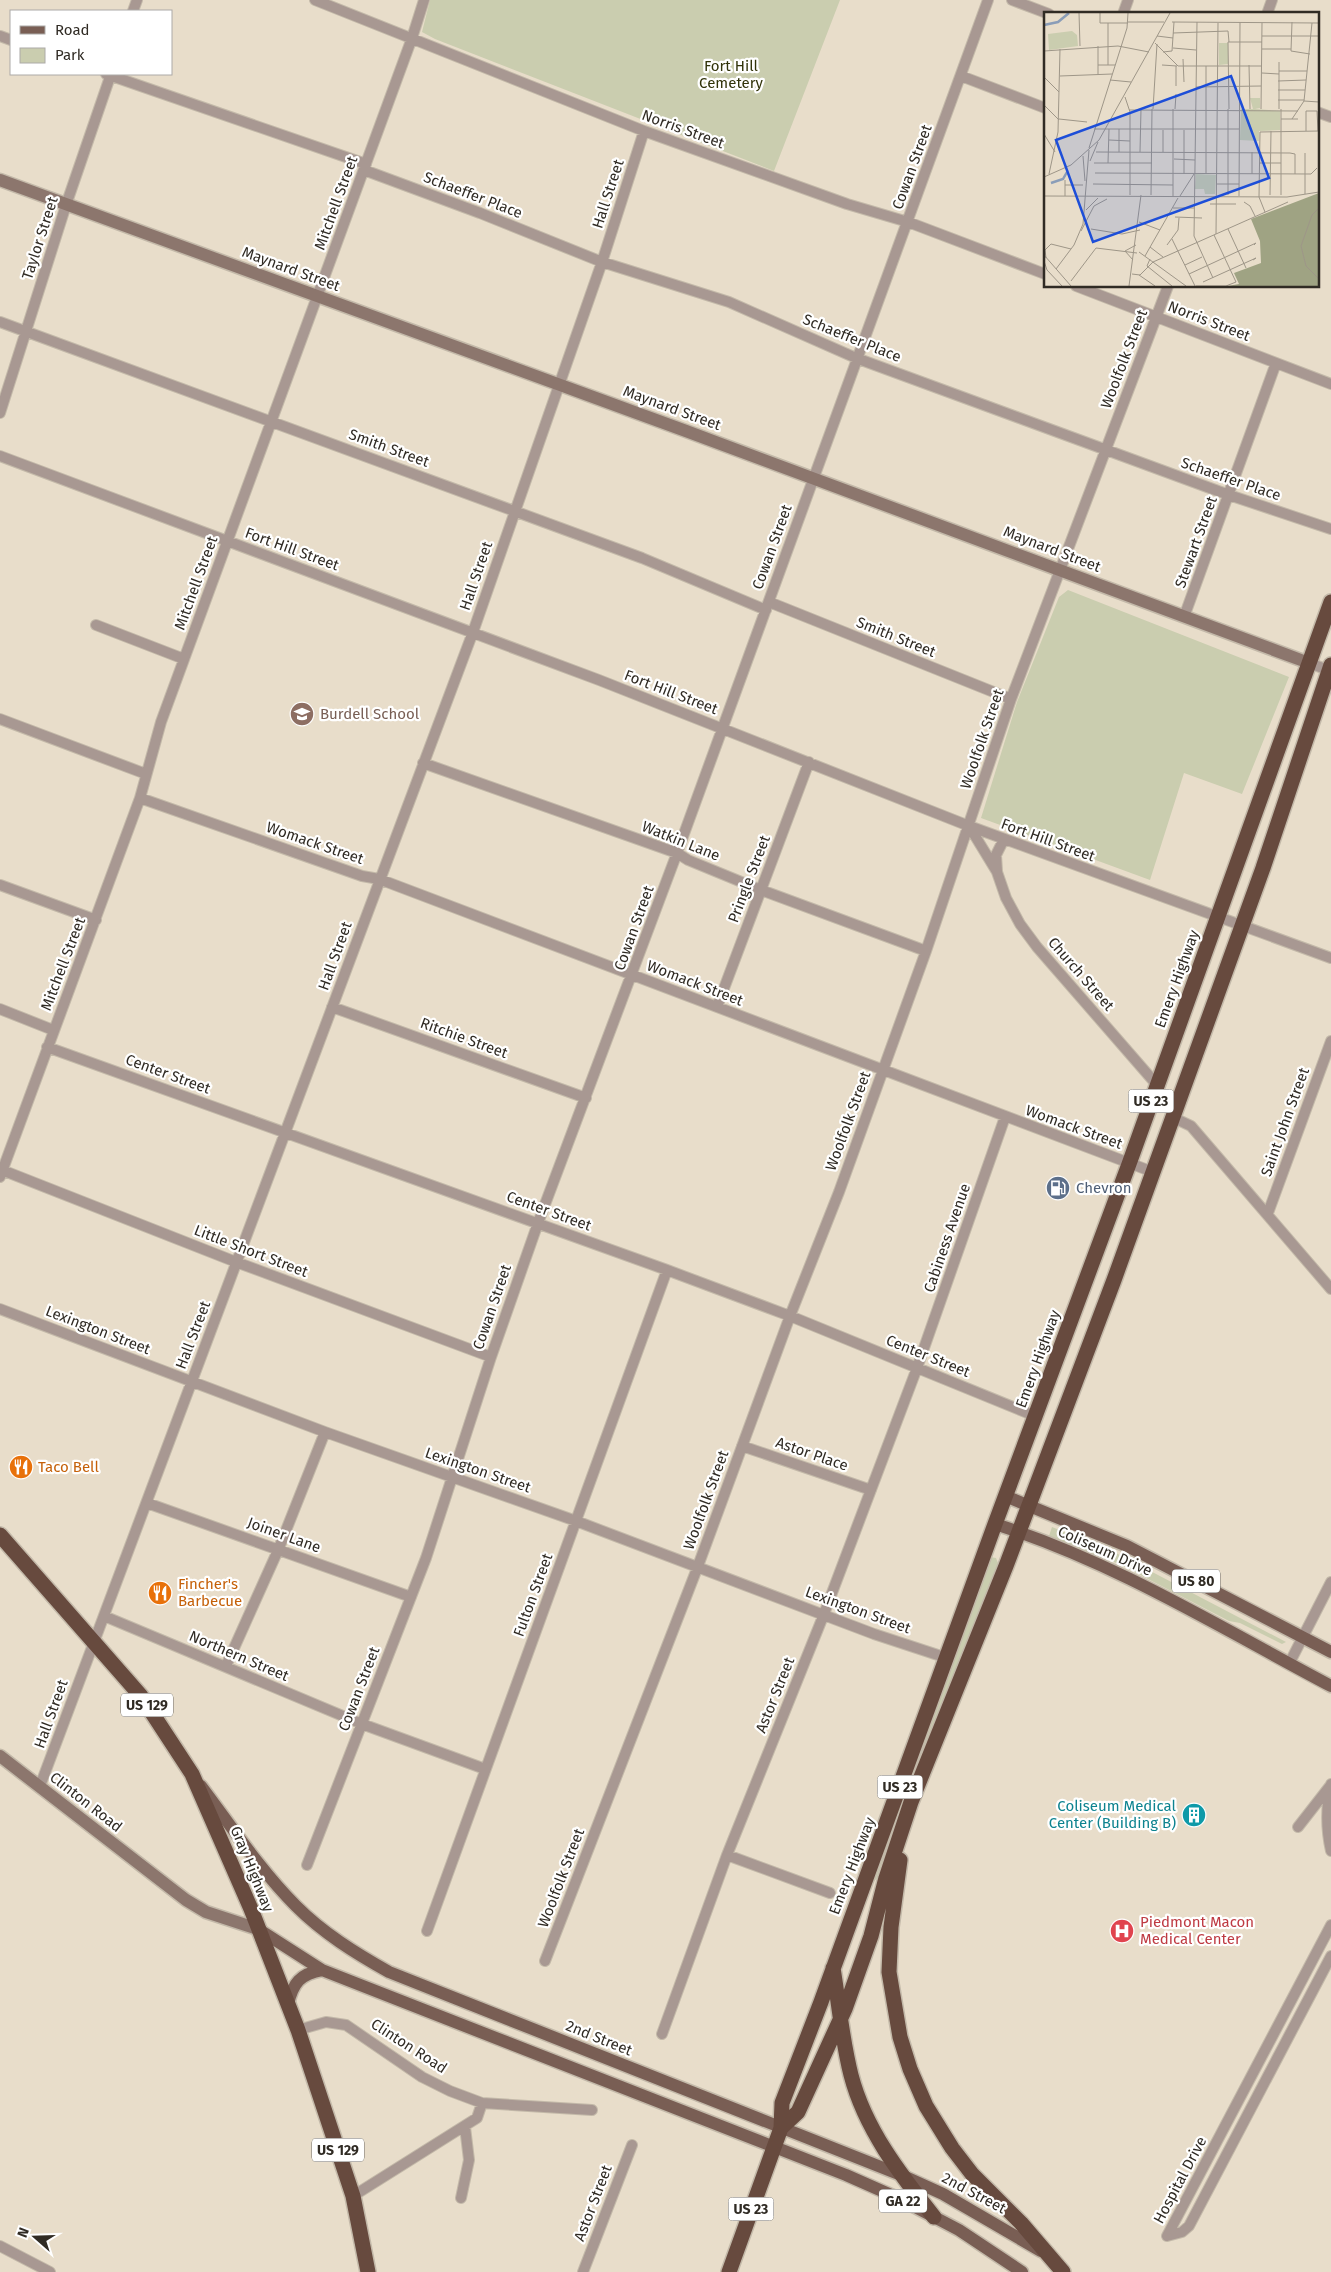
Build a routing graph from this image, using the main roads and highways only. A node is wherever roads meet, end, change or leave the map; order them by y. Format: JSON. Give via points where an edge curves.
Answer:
{"nodes":[{"id":1,"x":1331,"y":602,"type":"edge"},
{"id":2,"x":1330,"y":669,"type":"edge"},
{"id":3,"x":1005,"y":1496,"type":"junction"},
{"id":4,"x":1030,"y":1505,"type":"junction"},
{"id":5,"x":994,"y":1524,"type":"junction"},
{"id":6,"x":1019,"y":1532,"type":"junction"},
{"id":7,"x":0,"y":1535,"type":"edge"},
{"id":8,"x":1331,"y":1652,"type":"edge"},
{"id":9,"x":1331,"y":1686,"type":"edge"},
{"id":10,"x":192,"y":1774,"type":"junction"},
{"id":11,"x":911,"y":1802,"type":"junction"},
{"id":12,"x":258,"y":1929,"type":"junction"},
{"id":13,"x":833,"y":1967,"type":"junction"},
{"id":14,"x":322,"y":1970,"type":"junction"},
{"id":15,"x":288,"y":2004,"type":"junction"},
{"id":16,"x":842,"y":2018,"type":"junction"},
{"id":17,"x":782,"y":2128,"type":"junction"},
{"id":18,"x":774,"y":2146,"type":"junction"},
{"id":19,"x":901,"y":2175,"type":"junction"},
{"id":20,"x":934,"y":2217,"type":"junction"},
{"id":21,"x":1049,"y":2256,"type":"junction"},
{"id":22,"x":368,"y":2272,"type":"edge"},
{"id":23,"x":728,"y":2272,"type":"edge"},
{"id":24,"x":1022,"y":2272,"type":"edge"},
{"id":25,"x":1063,"y":2272,"type":"edge"}],
"edges":[{"from":1,"to":3,"type":"highway","name":"Emery Highway","number":"US 23","via":[[1129,1164]]},
{"from":2,"to":4,"type":"highway","name":"Emery Highway","number":"US 23","via":[[1242,925]]},
{"from":3,"to":4,"type":"main road","name":"Coliseum Drive"},
{"from":3,"to":5,"type":"highway","name":"Emery Highway","number":"US 23"},
{"from":4,"to":6,"type":"highway","name":"Emery Highway","number":"US 23"},
{"from":4,"to":8,"type":"main road","name":"Coliseum Drive","number":"US 80","via":[[1127,1546]]},
{"from":5,"to":6,"type":"main road","name":"Coliseum Drive","number":"US 80"},
{"from":5,"to":13,"type":"highway","name":"Emery Highway","number":"US 23"},
{"from":6,"to":9,"type":"main road","name":"Coliseum Drive","number":"US 80","via":[[1129,1577]]},
{"from":6,"to":11,"type":"highway","name":"Emery Highway","number":"US 23"},
{"from":7,"to":10,"type":"highway","name":"Gray Highway","number":"US 129","via":[[141,1696]]},
{"from":10,"to":12,"type":"highway","name":"Gray Highway","number":"US 129"},
{"from":10,"to":17,"type":"main road","name":"2nd Street","via":[[266,1873],[295,1906],[357,1954],[388,1972]]},
{"from":11,"to":16,"type":"highway","name":"Emery Highway","number":"US 23","via":[[871,1936]]},
{"from":11,"to":21,"type":"highway","via":[[891,1927],[889,1972],[900,2037],[926,2106],[952,2148]]},
{"from":12,"to":14,"type":"main road"},
{"from":12,"to":15,"type":"highway","name":"Gray Highway","number":"US 129"},
{"from":13,"to":16,"type":"highway"},
{"from":13,"to":17,"type":"highway","name":"Emery Highway","number":"US 23","via":[[782,2103]]},
{"from":14,"to":15,"type":"main road","via":[[307,1973],[297,1982]]},
{"from":14,"to":18,"type":"main road"},
{"from":15,"to":22,"type":"highway","name":"Gray Highway","number":"US 129","via":[[353,2196]]},
{"from":16,"to":17,"type":"highway","name":"Emery Highway","number":"US 23","via":[[798,2112]]},
{"from":16,"to":19,"type":"highway","via":[[846,2054],[857,2092],[874,2131]]},
{"from":17,"to":18,"type":"highway","name":"Emery Highway","number":"US 23"},
{"from":17,"to":19,"type":"main road","name":"2nd Street","number":"GA 22"},
{"from":18,"to":20,"type":"main road","number":"GA 22","via":[[846,2175]]},
{"from":18,"to":23,"type":"highway","name":"Emery Highway","number":"US 23"},
{"from":19,"to":20,"type":"highway"},
{"from":19,"to":21,"type":"main road","name":"2nd Street","number":"GA 22","via":[[952,2198]]},
{"from":20,"to":24,"type":"main road","number":"GA 22"},
{"from":21,"to":25,"type":"highway"}]}
